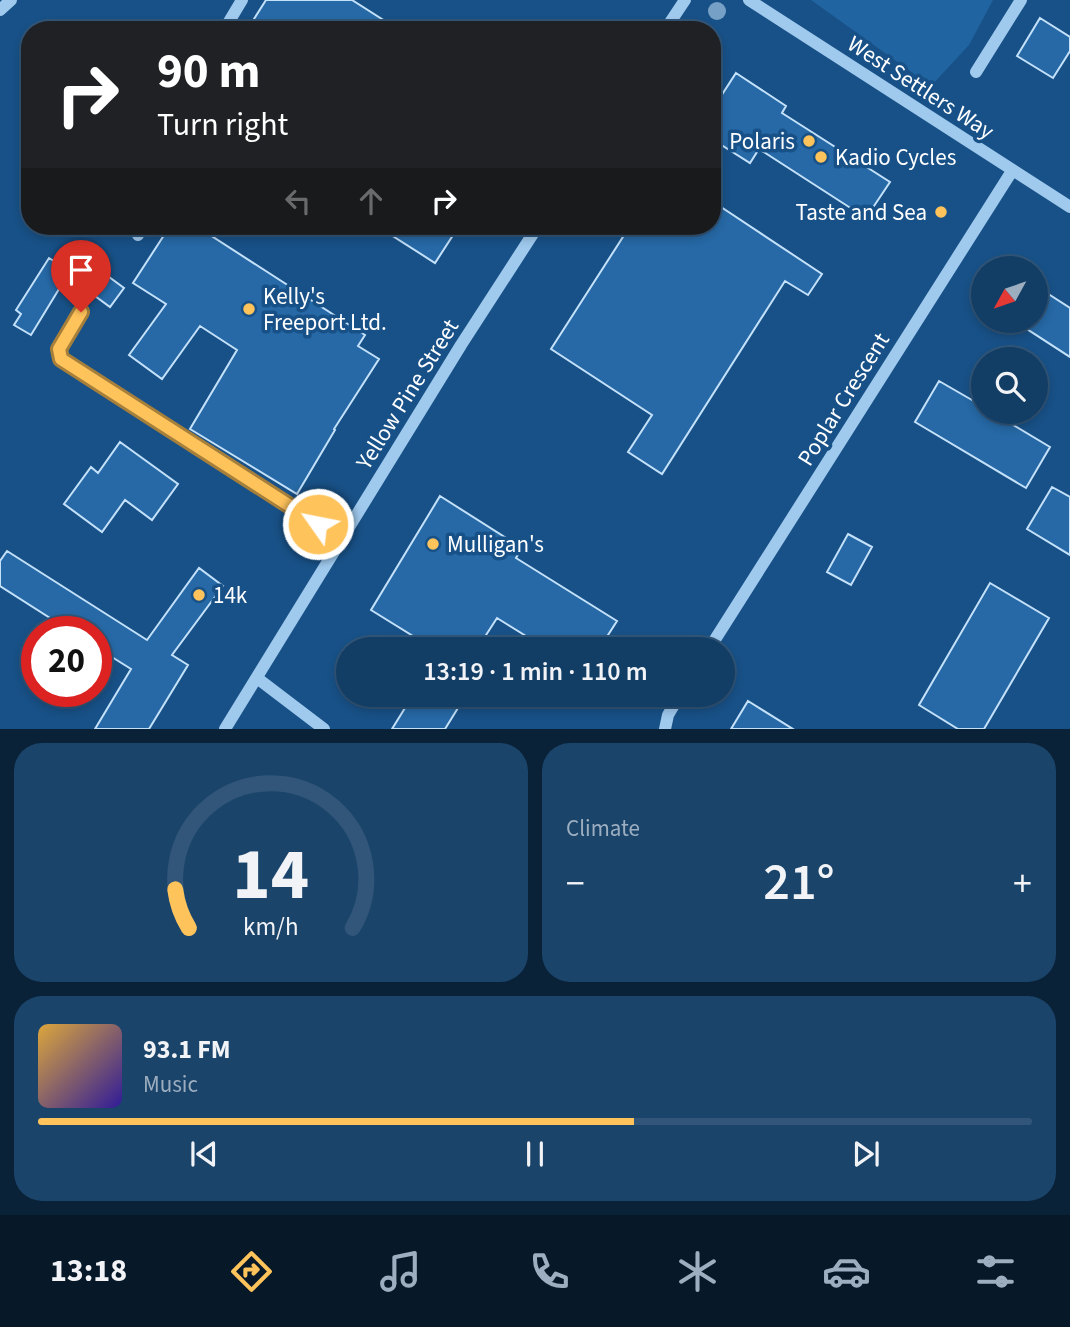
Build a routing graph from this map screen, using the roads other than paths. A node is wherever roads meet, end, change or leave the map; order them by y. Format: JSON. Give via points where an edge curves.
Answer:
{"nodes":[{"id":1,"x":11,"y":0,"type":"edge"},
{"id":2,"x":242,"y":0,"type":"edge"},
{"id":3,"x":685,"y":0,"type":"edge"},
{"id":4,"x":749,"y":0,"type":"edge"},
{"id":5,"x":1020,"y":0,"type":"edge"},
{"id":6,"x":0,"y":10,"type":"edge"},
{"id":7,"x":229,"y":21,"type":"edge"},
{"id":8,"x":671,"y":21,"type":"edge"},
{"id":9,"x":976,"y":72,"type":"dead end"},
{"id":10,"x":1012,"y":171,"type":"junction"},
{"id":11,"x":1070,"y":207,"type":"edge"},
{"id":12,"x":532,"y":235,"type":"edge"},
{"id":13,"x":81,"y":312,"type":"dead end"},
{"id":14,"x":341,"y":539,"type":"junction"},
{"id":15,"x":717,"y":637,"type":"edge"},
{"id":16,"x":257,"y":678,"type":"junction"},
{"id":17,"x":673,"y":707,"type":"edge"},
{"id":18,"x":225,"y":729,"type":"edge"},
{"id":19,"x":324,"y":729,"type":"edge"},
{"id":20,"x":665,"y":729,"type":"edge"}],
"edges":[{"from":1,"to":6,"type":"street"},
{"from":2,"to":7,"type":"street"},
{"from":3,"to":8,"type":"street"},
{"from":4,"to":10,"type":"street","name":"West Settlers Way"},
{"from":5,"to":9,"type":"street"},
{"from":10,"to":11,"type":"street","name":"West Settlers Way"},
{"from":10,"to":15,"type":"street","name":"Poplar Crescent"},
{"from":12,"to":14,"type":"street","name":"Yellow Pine Street"},
{"from":13,"to":14,"type":"street","via":[[59,349],[61,359]]},
{"from":14,"to":16,"type":"street","name":"Yellow Pine Street"},
{"from":16,"to":18,"type":"street","name":"Yellow Pine Street"},
{"from":16,"to":19,"type":"street"},
{"from":17,"to":20,"type":"street"}]}
